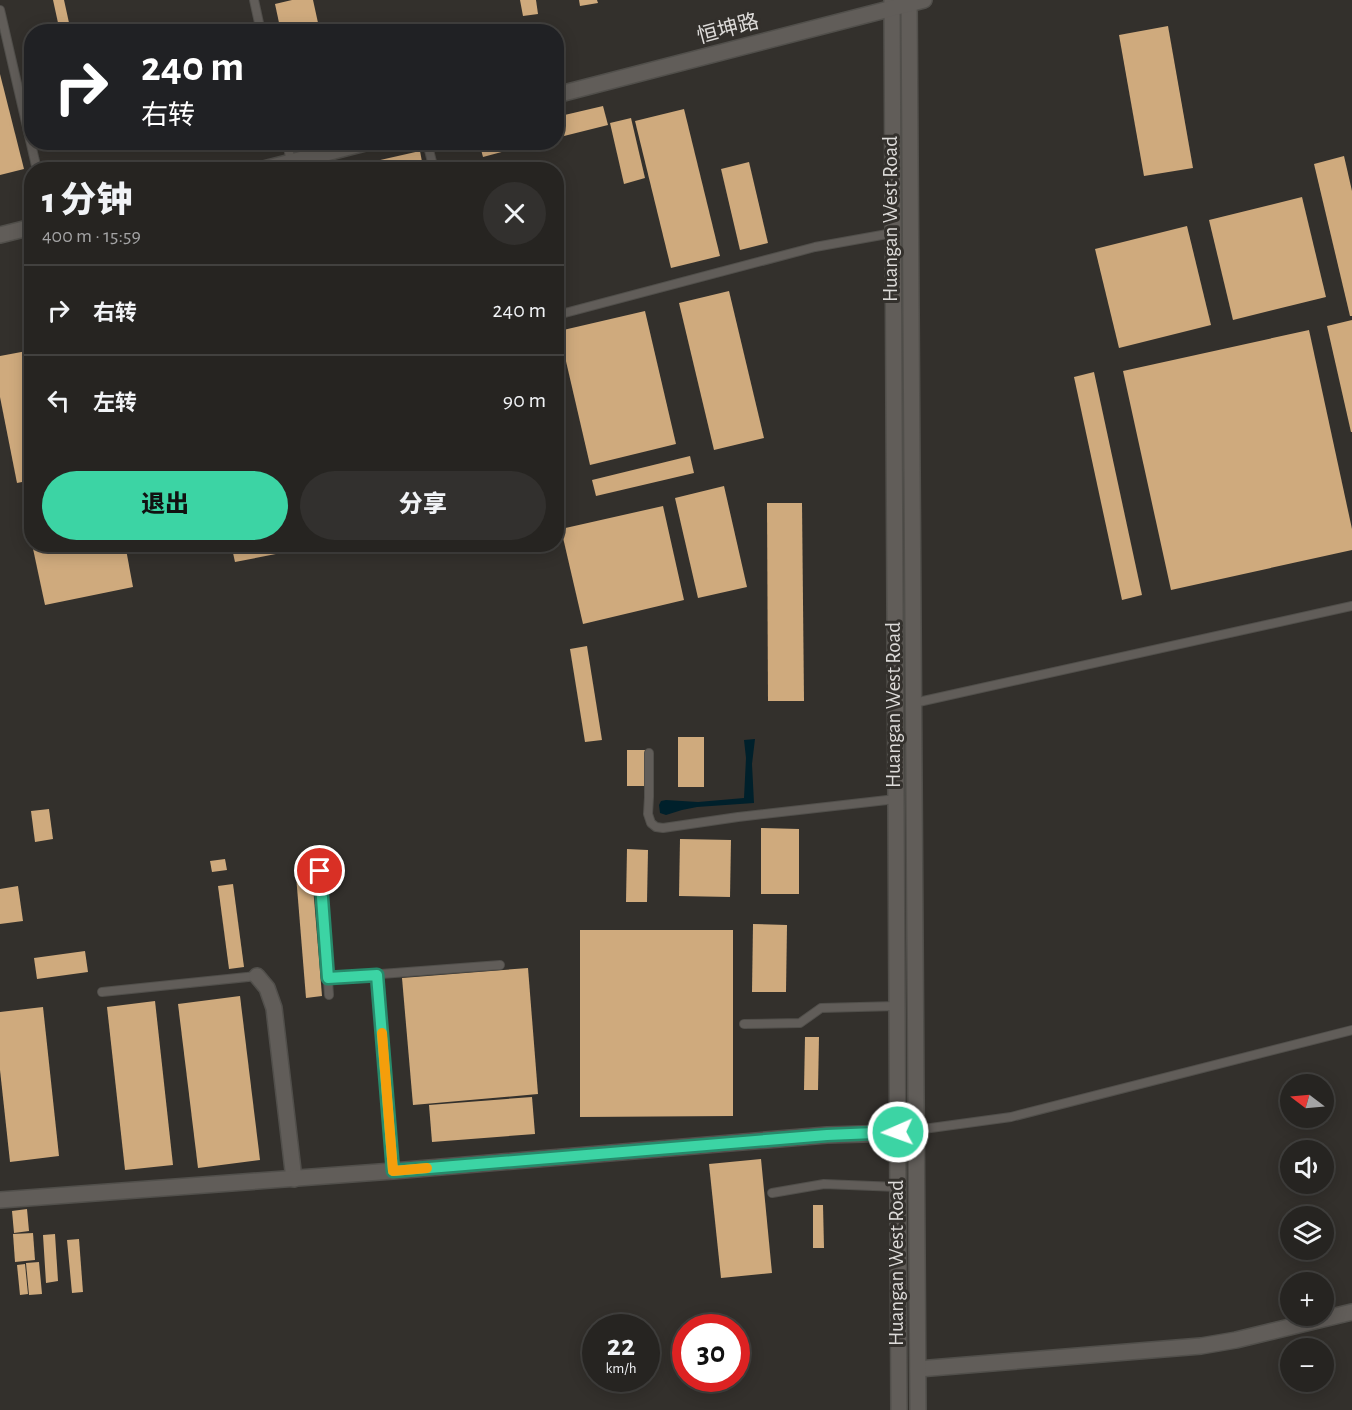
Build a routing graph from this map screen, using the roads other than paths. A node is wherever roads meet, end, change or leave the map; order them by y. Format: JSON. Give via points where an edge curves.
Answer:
{"nodes":[{"id":1,"x":254,"y":0,"type":"edge"},
{"id":2,"x":914,"y":1,"type":"edge"},
{"id":3,"x":892,"y":4,"type":"edge"},
{"id":4,"x":0,"y":10,"type":"edge"},
{"id":5,"x":259,"y":24,"type":"edge"},
{"id":6,"x":564,"y":93,"type":"edge"},
{"id":7,"x":24,"y":114,"type":"edge"},
{"id":8,"x":289,"y":150,"type":"edge"},
{"id":9,"x":338,"y":150,"type":"edge"},
{"id":10,"x":291,"y":162,"type":"joint"},
{"id":11,"x":24,"y":229,"type":"edge"},
{"id":12,"x":893,"y":233,"type":"junction"},
{"id":13,"x":0,"y":235,"type":"edge"},
{"id":14,"x":564,"y":313,"type":"edge"},
{"id":15,"x":1352,"y":606,"type":"edge"},
{"id":16,"x":914,"y":703,"type":"junction"},
{"id":17,"x":650,"y":753,"type":"dead end"},
{"id":18,"x":896,"y":799,"type":"junction"},
{"id":19,"x":320,"y":871,"type":"dead end"},
{"id":20,"x":500,"y":965,"type":"dead end"},
{"id":21,"x":377,"y":975,"type":"junction"},
{"id":22,"x":258,"y":976,"type":"joint"},
{"id":23,"x":328,"y":978,"type":"junction"},
{"id":24,"x":102,"y":992,"type":"dead end"},
{"id":25,"x":330,"y":995,"type":"dead end"},
{"id":26,"x":897,"y":1006,"type":"junction"},
{"id":27,"x":744,"y":1024,"type":"dead end"},
{"id":28,"x":1352,"y":1030,"type":"edge"},
{"id":29,"x":916,"y":1130,"type":"junction"},
{"id":30,"x":898,"y":1132,"type":"junction"},
{"id":31,"x":393,"y":1171,"type":"junction"},
{"id":32,"x":294,"y":1179,"type":"junction"},
{"id":33,"x":898,"y":1186,"type":"junction"},
{"id":34,"x":772,"y":1193,"type":"dead end"},
{"id":35,"x":0,"y":1200,"type":"edge"},
{"id":36,"x":1352,"y":1312,"type":"edge"},
{"id":37,"x":918,"y":1370,"type":"junction"},
{"id":38,"x":899,"y":1410,"type":"edge"},
{"id":39,"x":918,"y":1410,"type":"edge"}],
"edges":[{"from":1,"to":5,"type":"lane"},
{"from":2,"to":3,"type":"street","name":"恒坤路"},
{"from":2,"to":16,"type":"street","name":"Huangan West Road"},
{"from":3,"to":6,"type":"street","name":"恒坤路"},
{"from":3,"to":12,"type":"street","name":"Huangan West Road"},
{"from":4,"to":7,"type":"lane"},
{"from":8,"to":10,"type":"lane"},
{"from":9,"to":10,"type":"street"},
{"from":11,"to":13,"type":"street"},
{"from":12,"to":14,"type":"lane","via":[[815,247]]},
{"from":12,"to":18,"type":"street","name":"Huangan West Road"},
{"from":15,"to":16,"type":"lane"},
{"from":16,"to":29,"type":"street","name":"Huangan West Road"},
{"from":17,"to":18,"type":"lane","via":[[648,814],[656,827]]},
{"from":18,"to":26,"type":"street","name":"Huangan West Road"},
{"from":19,"to":23,"type":"lane"},
{"from":20,"to":21,"type":"lane"},
{"from":21,"to":23,"type":"lane"},
{"from":21,"to":31,"type":"lane"},
{"from":22,"to":24,"type":"lane"},
{"from":22,"to":32,"type":"street","via":[[274,1008]]},
{"from":23,"to":25,"type":"lane"},
{"from":26,"to":27,"type":"lane","via":[[821,1008],[800,1023]]},
{"from":26,"to":30,"type":"street","name":"Huangan West Road"},
{"from":28,"to":29,"type":"lane","via":[[1011,1117]]},
{"from":29,"to":37,"type":"street","name":"Huangan West Road"},
{"from":30,"to":31,"type":"street"},
{"from":30,"to":33,"type":"street","name":"Huangan West Road"},
{"from":31,"to":32,"type":"street"},
{"from":32,"to":35,"type":"street"},
{"from":33,"to":34,"type":"lane","via":[[824,1185]]},
{"from":33,"to":38,"type":"street","name":"Huangan West Road"},
{"from":36,"to":37,"type":"street","via":[[1202,1346]]},
{"from":37,"to":39,"type":"street","name":"Huangan West Road"}]}
